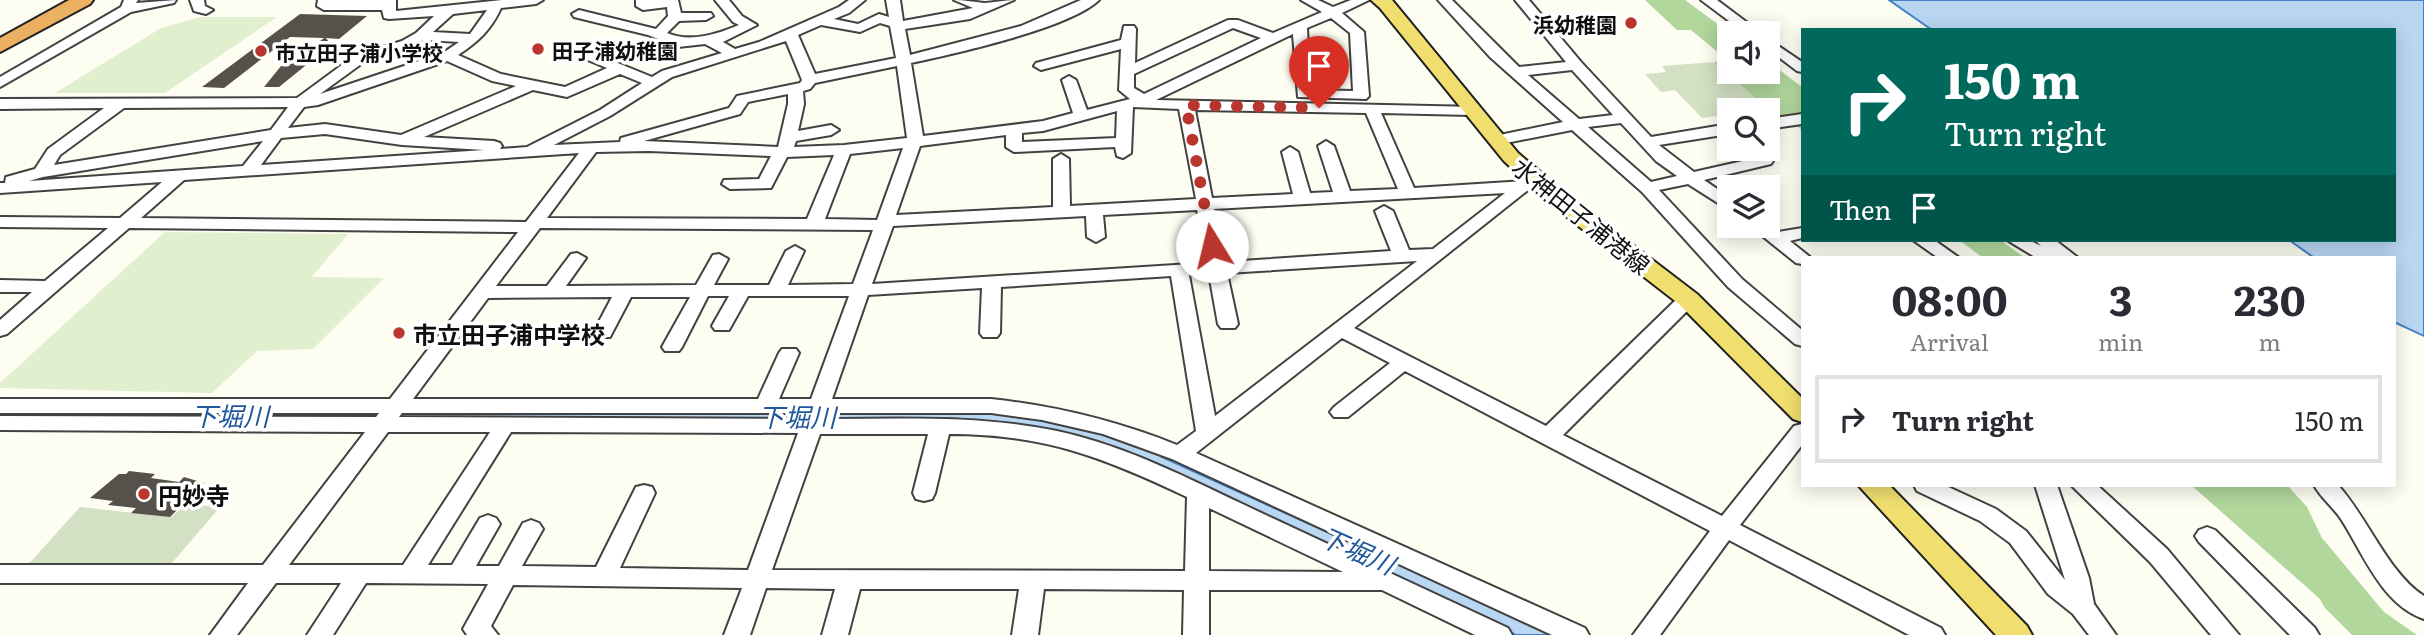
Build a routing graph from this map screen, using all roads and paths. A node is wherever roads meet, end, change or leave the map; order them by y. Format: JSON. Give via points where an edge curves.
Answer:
{"nodes":[{"id":1,"x":70,"y":0,"type":"edge"},
{"id":2,"x":83,"y":0,"type":"edge"},
{"id":3,"x":169,"y":0,"type":"edge"},
{"id":4,"x":325,"y":0,"type":"edge"},
{"id":5,"x":433,"y":0,"type":"edge"},
{"id":6,"x":536,"y":0,"type":"edge"},
{"id":7,"x":643,"y":0,"type":"edge"},
{"id":8,"x":722,"y":0,"type":"edge"},
{"id":9,"x":858,"y":0,"type":"edge"},
{"id":10,"x":893,"y":0,"type":"edge"},
{"id":11,"x":961,"y":0,"type":"edge"},
{"id":12,"x":1007,"y":0,"type":"edge"},
{"id":13,"x":1092,"y":0,"type":"edge"},
{"id":14,"x":1308,"y":0,"type":"edge"},
{"id":15,"x":1362,"y":0,"type":"edge"},
{"id":16,"x":1379,"y":0,"type":"edge"},
{"id":17,"x":1445,"y":0,"type":"edge"},
{"id":18,"x":1522,"y":0,"type":"edge"},
{"id":19,"x":1708,"y":0,"type":"edge"},
{"id":20,"x":389,"y":3,"type":"edge"},
{"id":21,"x":129,"y":4,"type":"edge"},
{"id":22,"x":473,"y":4,"type":"edge"},
{"id":23,"x":496,"y":5,"type":"junction"},
{"id":24,"x":986,"y":8,"type":"junction"},
{"id":25,"x":448,"y":11,"type":"junction"},
{"id":26,"x":1332,"y":12,"type":"junction"},
{"id":27,"x":579,"y":14,"type":"dead end"},
{"id":28,"x":419,"y":15,"type":"junction"},
{"id":29,"x":706,"y":16,"type":"dead end"},
{"id":30,"x":675,"y":17,"type":"junction"},
{"id":31,"x":820,"y":21,"type":"junction"},
{"id":32,"x":1737,"y":21,"type":"edge"},
{"id":33,"x":897,"y":24,"type":"junction"},
{"id":34,"x":1300,"y":25,"type":"junction"},
{"id":35,"x":659,"y":34,"type":"junction"},
{"id":36,"x":790,"y":34,"type":"junction"},
{"id":37,"x":421,"y":36,"type":"junction"},
{"id":38,"x":1128,"y":36,"type":"joint"},
{"id":39,"x":1273,"y":37,"type":"junction"},
{"id":40,"x":474,"y":38,"type":"junction"},
{"id":41,"x":0,"y":39,"type":"edge"},
{"id":42,"x":713,"y":41,"type":"junction"},
{"id":43,"x":0,"y":46,"type":"edge"},
{"id":44,"x":571,"y":48,"type":"dead end"},
{"id":45,"x":1780,"y":52,"type":"edge"},
{"id":46,"x":734,"y":54,"type":"junction"},
{"id":47,"x":448,"y":57,"type":"junction"},
{"id":48,"x":902,"y":59,"type":"junction"},
{"id":49,"x":1576,"y":65,"type":"junction"},
{"id":50,"x":1041,"y":66,"type":"dead end"},
{"id":51,"x":1801,"y":67,"type":"edge"},
{"id":52,"x":618,"y":69,"type":"junction"},
{"id":53,"x":1128,"y":71,"type":"junction"},
{"id":54,"x":1518,"y":72,"type":"junction"},
{"id":55,"x":1069,"y":80,"type":"dead end"},
{"id":56,"x":652,"y":82,"type":"junction"},
{"id":57,"x":0,"y":83,"type":"edge"},
{"id":58,"x":802,"y":84,"type":"junction"},
{"id":59,"x":531,"y":85,"type":"junction"},
{"id":60,"x":299,"y":103,"type":"junction"},
{"id":61,"x":1133,"y":103,"type":"junction"},
{"id":62,"x":0,"y":104,"type":"edge"},
{"id":63,"x":119,"y":104,"type":"junction"},
{"id":64,"x":1186,"y":105,"type":"junction"},
{"id":65,"x":1373,"y":109,"type":"junction"},
{"id":66,"x":1472,"y":110,"type":"junction"},
{"id":67,"x":1082,"y":116,"type":"junction"},
{"id":68,"x":1624,"y":118,"type":"junction"},
{"id":69,"x":1801,"y":119,"type":"edge"},
{"id":70,"x":1785,"y":121,"type":"junction"},
{"id":71,"x":1780,"y":122,"type":"edge"},
{"id":72,"x":1576,"y":124,"type":"junction"},
{"id":73,"x":831,"y":130,"type":"dead end"},
{"id":74,"x":1014,"y":131,"type":"junction"},
{"id":75,"x":1717,"y":132,"type":"edge"},
{"id":76,"x":1801,"y":132,"type":"edge"},
{"id":77,"x":276,"y":134,"type":"junction"},
{"id":78,"x":402,"y":140,"type":"junction"},
{"id":79,"x":1496,"y":141,"type":"junction"},
{"id":80,"x":914,"y":142,"type":"junction"},
{"id":81,"x":1647,"y":142,"type":"junction"},
{"id":82,"x":613,"y":146,"type":"junction"},
{"id":83,"x":1326,"y":146,"type":"dead end"},
{"id":84,"x":785,"y":147,"type":"junction"},
{"id":85,"x":591,"y":148,"type":"junction"},
{"id":86,"x":844,"y":150,"type":"junction"},
{"id":87,"x":529,"y":152,"type":"junction"},
{"id":88,"x":1290,"y":152,"type":"dead end"},
{"id":89,"x":1061,"y":159,"type":"dead end"},
{"id":90,"x":1765,"y":162,"type":"dead end"},
{"id":91,"x":41,"y":172,"type":"junction"},
{"id":92,"x":247,"y":173,"type":"junction"},
{"id":93,"x":178,"y":177,"type":"junction"},
{"id":94,"x":1691,"y":178,"type":"junction"},
{"id":95,"x":730,"y":184,"type":"dead end"},
{"id":96,"x":1531,"y":185,"type":"junction"},
{"id":97,"x":0,"y":187,"type":"edge"},
{"id":98,"x":1648,"y":188,"type":"junction"},
{"id":99,"x":1408,"y":193,"type":"junction"},
{"id":100,"x":1343,"y":196,"type":"junction"},
{"id":101,"x":1717,"y":196,"type":"edge"},
{"id":102,"x":1303,"y":198,"type":"junction"},
{"id":103,"x":1205,"y":204,"type":"junction"},
{"id":104,"x":1094,"y":210,"type":"junction"},
{"id":105,"x":1062,"y":211,"type":"junction"},
{"id":106,"x":1384,"y":211,"type":"dead end"},
{"id":107,"x":128,"y":221,"type":"junction"},
{"id":108,"x":0,"y":222,"type":"edge"},
{"id":109,"x":886,"y":223,"type":"junction"},
{"id":110,"x":814,"y":224,"type":"junction"},
{"id":111,"x":534,"y":225,"type":"junction"},
{"id":112,"x":1801,"y":233,"type":"edge"},
{"id":113,"x":1096,"y":237,"type":"dead end"},
{"id":114,"x":1780,"y":237,"type":"edge"},
{"id":115,"x":1777,"y":238,"type":"edge"},
{"id":116,"x":1925,"y":242,"type":"edge"},
{"id":117,"x":2020,"y":242,"type":"edge"},
{"id":118,"x":2047,"y":242,"type":"edge"},
{"id":119,"x":795,"y":251,"type":"dead end"},
{"id":120,"x":1437,"y":254,"type":"junction"},
{"id":121,"x":1402,"y":256,"type":"junction"},
{"id":122,"x":1947,"y":256,"type":"edge"},
{"id":123,"x":2046,"y":256,"type":"edge"},
{"id":124,"x":2067,"y":256,"type":"edge"},
{"id":125,"x":577,"y":258,"type":"dead end"},
{"id":126,"x":1801,"y":258,"type":"edge"},
{"id":127,"x":719,"y":259,"type":"dead end"},
{"id":128,"x":1215,"y":268,"type":"junction"},
{"id":129,"x":1179,"y":270,"type":"junction"},
{"id":130,"x":992,"y":282,"type":"junction"},
{"id":131,"x":0,"y":286,"type":"edge"},
{"id":132,"x":50,"y":287,"type":"junction"},
{"id":133,"x":776,"y":290,"type":"junction"},
{"id":134,"x":860,"y":290,"type":"junction"},
{"id":135,"x":625,"y":291,"type":"junction"},
{"id":136,"x":701,"y":291,"type":"junction"},
{"id":137,"x":741,"y":291,"type":"junction"},
{"id":138,"x":482,"y":292,"type":"junction"},
{"id":139,"x":552,"y":292,"type":"junction"},
{"id":140,"x":1688,"y":299,"type":"junction"},
{"id":141,"x":1228,"y":324,"type":"dead end"},
{"id":142,"x":722,"y":326,"type":"dead end"},
{"id":143,"x":0,"y":330,"type":"edge"},
{"id":144,"x":1340,"y":330,"type":"junction"},
{"id":145,"x":990,"y":332,"type":"dead end"},
{"id":146,"x":603,"y":333,"type":"dead end"},
{"id":147,"x":1801,"y":339,"type":"edge"},
{"id":148,"x":672,"y":346,"type":"dead end"},
{"id":149,"x":789,"y":353,"type":"dead end"},
{"id":150,"x":1404,"y":362,"type":"junction"},
{"id":151,"x":766,"y":405,"type":"junction"},
{"id":152,"x":0,"y":406,"type":"edge"},
{"id":153,"x":1341,"y":412,"type":"dead end"},
{"id":154,"x":1801,"y":412,"type":"edge"},
{"id":155,"x":388,"y":414,"type":"junction"},
{"id":156,"x":816,"y":416,"type":"junction"},
{"id":157,"x":0,"y":423,"type":"edge"},
{"id":158,"x":506,"y":424,"type":"junction"},
{"id":159,"x":940,"y":427,"type":"junction"},
{"id":160,"x":1801,"y":432,"type":"edge"},
{"id":161,"x":1207,"y":433,"type":"junction"},
{"id":162,"x":1549,"y":436,"type":"junction"},
{"id":163,"x":1180,"y":454,"type":"junction"},
{"id":164,"x":1874,"y":487,"type":"edge"},
{"id":165,"x":1929,"y":487,"type":"edge"},
{"id":166,"x":2047,"y":487,"type":"edge"},
{"id":167,"x":2085,"y":487,"type":"edge"},
{"id":168,"x":2327,"y":487,"type":"edge"},
{"id":169,"x":1198,"y":491,"type":"junction"},
{"id":170,"x":644,"y":493,"type":"dead end"},
{"id":171,"x":925,"y":493,"type":"dead end"},
{"id":172,"x":488,"y":524,"type":"dead end"},
{"id":173,"x":1726,"y":527,"type":"junction"},
{"id":174,"x":531,"y":529,"type":"dead end"},
{"id":175,"x":2207,"y":536,"type":"dead end"},
{"id":176,"x":270,"y":573,"type":"junction"},
{"id":177,"x":0,"y":574,"type":"edge"},
{"id":178,"x":410,"y":574,"type":"junction"},
{"id":179,"x":359,"y":575,"type":"junction"},
{"id":180,"x":459,"y":575,"type":"junction"},
{"id":181,"x":506,"y":575,"type":"junction"},
{"id":182,"x":604,"y":576,"type":"junction"},
{"id":183,"x":757,"y":579,"type":"junction"},
{"id":184,"x":850,"y":579,"type":"junction"},
{"id":185,"x":1033,"y":580,"type":"junction"},
{"id":186,"x":1196,"y":580,"type":"junction"},
{"id":187,"x":1386,"y":581,"type":"junction"},
{"id":188,"x":2082,"y":607,"type":"junction"},
{"id":189,"x":2424,"y":609,"type":"edge"},
{"id":190,"x":223,"y":635,"type":"edge"},
{"id":191,"x":320,"y":635,"type":"edge"},
{"id":192,"x":485,"y":635,"type":"edge"},
{"id":193,"x":737,"y":635,"type":"edge"},
{"id":194,"x":835,"y":635,"type":"edge"},
{"id":195,"x":1025,"y":635,"type":"edge"},
{"id":196,"x":1196,"y":635,"type":"edge"},
{"id":197,"x":1499,"y":635,"type":"edge"},
{"id":198,"x":1576,"y":635,"type":"edge"},
{"id":199,"x":1646,"y":635,"type":"edge"},
{"id":200,"x":1932,"y":635,"type":"edge"},
{"id":201,"x":2016,"y":635,"type":"edge"},
{"id":202,"x":2103,"y":635,"type":"edge"},
{"id":203,"x":2226,"y":635,"type":"edge"},
{"id":204,"x":2306,"y":635,"type":"edge"}],
"edges":[{"from":1,"to":41,"type":"highway"},
{"from":2,"to":43,"type":"highway"},
{"from":3,"to":21,"type":"street"},
{"from":4,"to":20,"type":"street","via":[[324,6]]},
{"from":5,"to":28,"type":"street"},
{"from":6,"to":23,"type":"street"},
{"from":7,"to":30,"type":"street","via":[[643,6],[673,2]]},
{"from":8,"to":42,"type":"street","via":[[750,25]]},
{"from":9,"to":31,"type":"street"},
{"from":10,"to":33,"type":"street"},
{"from":11,"to":24,"type":"street"},
{"from":12,"to":24,"type":"street"},
{"from":13,"to":48,"type":"street","via":[[1000,36]]},
{"from":14,"to":26,"type":"street"},
{"from":15,"to":26,"type":"street"},
{"from":16,"to":66,"type":"main road","name":"水神田子浦港線"},
{"from":17,"to":54,"type":"street"},
{"from":18,"to":49,"type":"street"},
{"from":19,"to":32,"type":"street"},
{"from":20,"to":28,"type":"street","via":[[389,15]]},
{"from":21,"to":57,"type":"street"},
{"from":22,"to":23,"type":"street"},
{"from":22,"to":25,"type":"street"},
{"from":23,"to":40,"type":"street"},
{"from":24,"to":33,"type":"street","via":[[965,16]]},
{"from":25,"to":28,"type":"street"},
{"from":25,"to":37,"type":"street"},
{"from":26,"to":34,"type":"street"},
{"from":26,"to":34,"type":"street","via":[[1357,32],[1361,96],[1303,94]]},
{"from":27,"to":35,"type":"street"},
{"from":29,"to":30,"type":"street"},
{"from":30,"to":35,"type":"street"},
{"from":31,"to":33,"type":"street","via":[[860,28],[879,18]]},
{"from":31,"to":36,"type":"street"},
{"from":33,"to":48,"type":"street"},
{"from":34,"to":39,"type":"street"},
{"from":35,"to":42,"type":"street","via":[[678,43]]},
{"from":36,"to":46,"type":"street"},
{"from":36,"to":58,"type":"street"},
{"from":37,"to":40,"type":"street"},
{"from":37,"to":60,"type":"street","via":[[359,59]]},
{"from":38,"to":50,"type":"street"},
{"from":38,"to":53,"type":"street"},
{"from":39,"to":53,"type":"street","via":[[1233,23]]},
{"from":39,"to":61,"type":"street"},
{"from":40,"to":47,"type":"street"},
{"from":42,"to":46,"type":"street"},
{"from":44,"to":52,"type":"street"},
{"from":45,"to":51,"type":"street"},
{"from":46,"to":56,"type":"street"},
{"from":47,"to":59,"type":"street","via":[[497,78]]},
{"from":47,"to":60,"type":"street"},
{"from":48,"to":58,"type":"street"},
{"from":48,"to":80,"type":"street"},
{"from":49,"to":54,"type":"street"},
{"from":49,"to":68,"type":"street"},
{"from":52,"to":56,"type":"street"},
{"from":52,"to":59,"type":"street","via":[[566,92]]},
{"from":53,"to":61,"type":"street","via":[[1126,90]]},
{"from":54,"to":72,"type":"street"},
{"from":55,"to":67,"type":"street"},
{"from":56,"to":87,"type":"street","via":[[605,113]]},
{"from":58,"to":82,"type":"street","via":[[742,99],[735,111]]},
{"from":58,"to":84,"type":"street"},
{"from":59,"to":78,"type":"street"},
{"from":60,"to":63,"type":"street"},
{"from":60,"to":77,"type":"street"},
{"from":61,"to":64,"type":"street"},
{"from":61,"to":67,"type":"street"},
{"from":61,"to":74,"type":"street","via":[[1123,148],[1014,147]]},
{"from":62,"to":63,"type":"street"},
{"from":63,"to":91,"type":"street","via":[[54,152]]},
{"from":64,"to":65,"type":"street"},
{"from":64,"to":103,"type":"street"},
{"from":65,"to":66,"type":"street"},
{"from":65,"to":99,"type":"street"},
{"from":66,"to":79,"type":"main road","name":"水神田子浦港線"},
{"from":67,"to":74,"type":"street"},
{"from":68,"to":72,"type":"street"},
{"from":68,"to":81,"type":"street"},
{"from":69,"to":70,"type":"street"},
{"from":70,"to":71,"type":"street"},
{"from":70,"to":76,"type":"street"},
{"from":72,"to":79,"type":"street"},
{"from":72,"to":98,"type":"street"},
{"from":73,"to":84,"type":"street"},
{"from":74,"to":80,"type":"street"},
{"from":75,"to":81,"type":"street"},
{"from":77,"to":78,"type":"street","via":[[325,129]]},
{"from":77,"to":91,"type":"street"},
{"from":77,"to":92,"type":"street"},
{"from":78,"to":87,"type":"street","via":[[472,143]]},
{"from":79,"to":96,"type":"main road","name":"水神田子浦港線"},
{"from":80,"to":86,"type":"street"},
{"from":80,"to":109,"type":"street"},
{"from":81,"to":94,"type":"street"},
{"from":82,"to":84,"type":"street"},
{"from":82,"to":85,"type":"street"},
{"from":83,"to":100,"type":"street"},
{"from":84,"to":86,"type":"street"},
{"from":84,"to":95,"type":"street","via":[[765,184]]},
{"from":85,"to":87,"type":"street"},
{"from":85,"to":111,"type":"street"},
{"from":86,"to":110,"type":"street"},
{"from":87,"to":92,"type":"street"},
{"from":88,"to":102,"type":"street"},
{"from":89,"to":105,"type":"street"},
{"from":90,"to":94,"type":"street"},
{"from":91,"to":97,"type":"street"},
{"from":92,"to":93,"type":"street"},
{"from":93,"to":97,"type":"street"},
{"from":93,"to":107,"type":"street"},
{"from":94,"to":98,"type":"street"},
{"from":94,"to":101,"type":"street"},
{"from":96,"to":99,"type":"street"},
{"from":96,"to":120,"type":"street"},
{"from":96,"to":140,"type":"main road","name":"水神田子浦港線"},
{"from":98,"to":147,"type":"street","via":[[1735,283]]},
{"from":99,"to":100,"type":"street"},
{"from":100,"to":102,"type":"street"},
{"from":102,"to":103,"type":"street"},
{"from":103,"to":104,"type":"street"},
{"from":103,"to":128,"type":"street"},
{"from":104,"to":105,"type":"street"},
{"from":104,"to":113,"type":"street"},
{"from":105,"to":109,"type":"street"},
{"from":106,"to":121,"type":"street"},
{"from":107,"to":108,"type":"street"},
{"from":107,"to":111,"type":"street"},
{"from":107,"to":132,"type":"street"},
{"from":109,"to":110,"type":"street"},
{"from":109,"to":134,"type":"street"},
{"from":110,"to":111,"type":"street"},
{"from":111,"to":138,"type":"street"},
{"from":112,"to":114,"type":"street"},
{"from":115,"to":126,"type":"street"},
{"from":116,"to":122,"type":"street"},
{"from":117,"to":123,"type":"street"},
{"from":118,"to":124,"type":"street"},
{"from":119,"to":133,"type":"street"},
{"from":120,"to":121,"type":"street"},
{"from":120,"to":144,"type":"street"},
{"from":121,"to":128,"type":"street"},
{"from":125,"to":139,"type":"street"},
{"from":127,"to":136,"type":"street"},
{"from":128,"to":129,"type":"street"},
{"from":128,"to":141,"type":"street"},
{"from":129,"to":130,"type":"street"},
{"from":129,"to":161,"type":"street"},
{"from":130,"to":134,"type":"street"},
{"from":130,"to":145,"type":"street"},
{"from":131,"to":132,"type":"street"},
{"from":132,"to":143,"type":"street"},
{"from":133,"to":134,"type":"street"},
{"from":133,"to":137,"type":"street"},
{"from":134,"to":156,"type":"street"},
{"from":135,"to":136,"type":"street"},
{"from":135,"to":139,"type":"street"},
{"from":135,"to":146,"type":"street"},
{"from":136,"to":137,"type":"street"},
{"from":136,"to":148,"type":"street"},
{"from":137,"to":142,"type":"street"},
{"from":138,"to":139,"type":"street"},
{"from":138,"to":155,"type":"street"},
{"from":140,"to":154,"type":"main road","name":"水神田子浦港線"},
{"from":140,"to":162,"type":"street"},
{"from":144,"to":150,"type":"street"},
{"from":144,"to":161,"type":"street"},
{"from":149,"to":151,"type":"street"},
{"from":150,"to":153,"type":"street"},
{"from":150,"to":162,"type":"street"},
{"from":151,"to":155,"type":"street"},
{"from":151,"to":156,"type":"street"},
{"from":152,"to":155,"type":"street"},
{"from":155,"to":157,"type":"street"},
{"from":155,"to":158,"type":"street"},
{"from":155,"to":176,"type":"street"},
{"from":156,"to":158,"type":"street"},
{"from":156,"to":159,"type":"street"},
{"from":156,"to":163,"type":"street","via":[[991,406],[1095,422]]},
{"from":156,"to":183,"type":"street"},
{"from":158,"to":178,"type":"street"},
{"from":159,"to":169,"type":"street","via":[[984,427],[1098,447]]},
{"from":159,"to":171,"type":"street"},
{"from":160,"to":173,"type":"street"},
{"from":161,"to":163,"type":"street"},
{"from":162,"to":173,"type":"street"},
{"from":163,"to":198,"type":"street"},
{"from":164,"to":201,"type":"main road"},
{"from":165,"to":188,"type":"street","via":[[1988,515],[2018,537],[2057,587]]},
{"from":166,"to":188,"type":"street"},
{"from":167,"to":203,"type":"street","via":[[2158,552]]},
{"from":168,"to":189,"type":"street","via":[[2348,511],[2377,561]]},
{"from":169,"to":186,"type":"street"},
{"from":169,"to":187,"type":"street"},
{"from":170,"to":182,"type":"street"},
{"from":172,"to":180,"type":"street"},
{"from":173,"to":199,"type":"street"},
{"from":173,"to":200,"type":"street"},
{"from":174,"to":181,"type":"street"},
{"from":175,"to":204,"type":"street"},
{"from":176,"to":177,"type":"street"},
{"from":176,"to":179,"type":"street"},
{"from":176,"to":190,"type":"street"},
{"from":178,"to":179,"type":"street"},
{"from":178,"to":180,"type":"street"},
{"from":179,"to":191,"type":"street"},
{"from":180,"to":181,"type":"street"},
{"from":181,"to":182,"type":"street"},
{"from":181,"to":192,"type":"street","via":[[476,629]]},
{"from":182,"to":183,"type":"street"},
{"from":183,"to":184,"type":"street"},
{"from":183,"to":193,"type":"street"},
{"from":184,"to":185,"type":"street"},
{"from":184,"to":194,"type":"street"},
{"from":185,"to":186,"type":"street"},
{"from":185,"to":195,"type":"street"},
{"from":186,"to":187,"type":"street"},
{"from":186,"to":196,"type":"street"},
{"from":187,"to":197,"type":"street"},
{"from":188,"to":202,"type":"street"}]}
